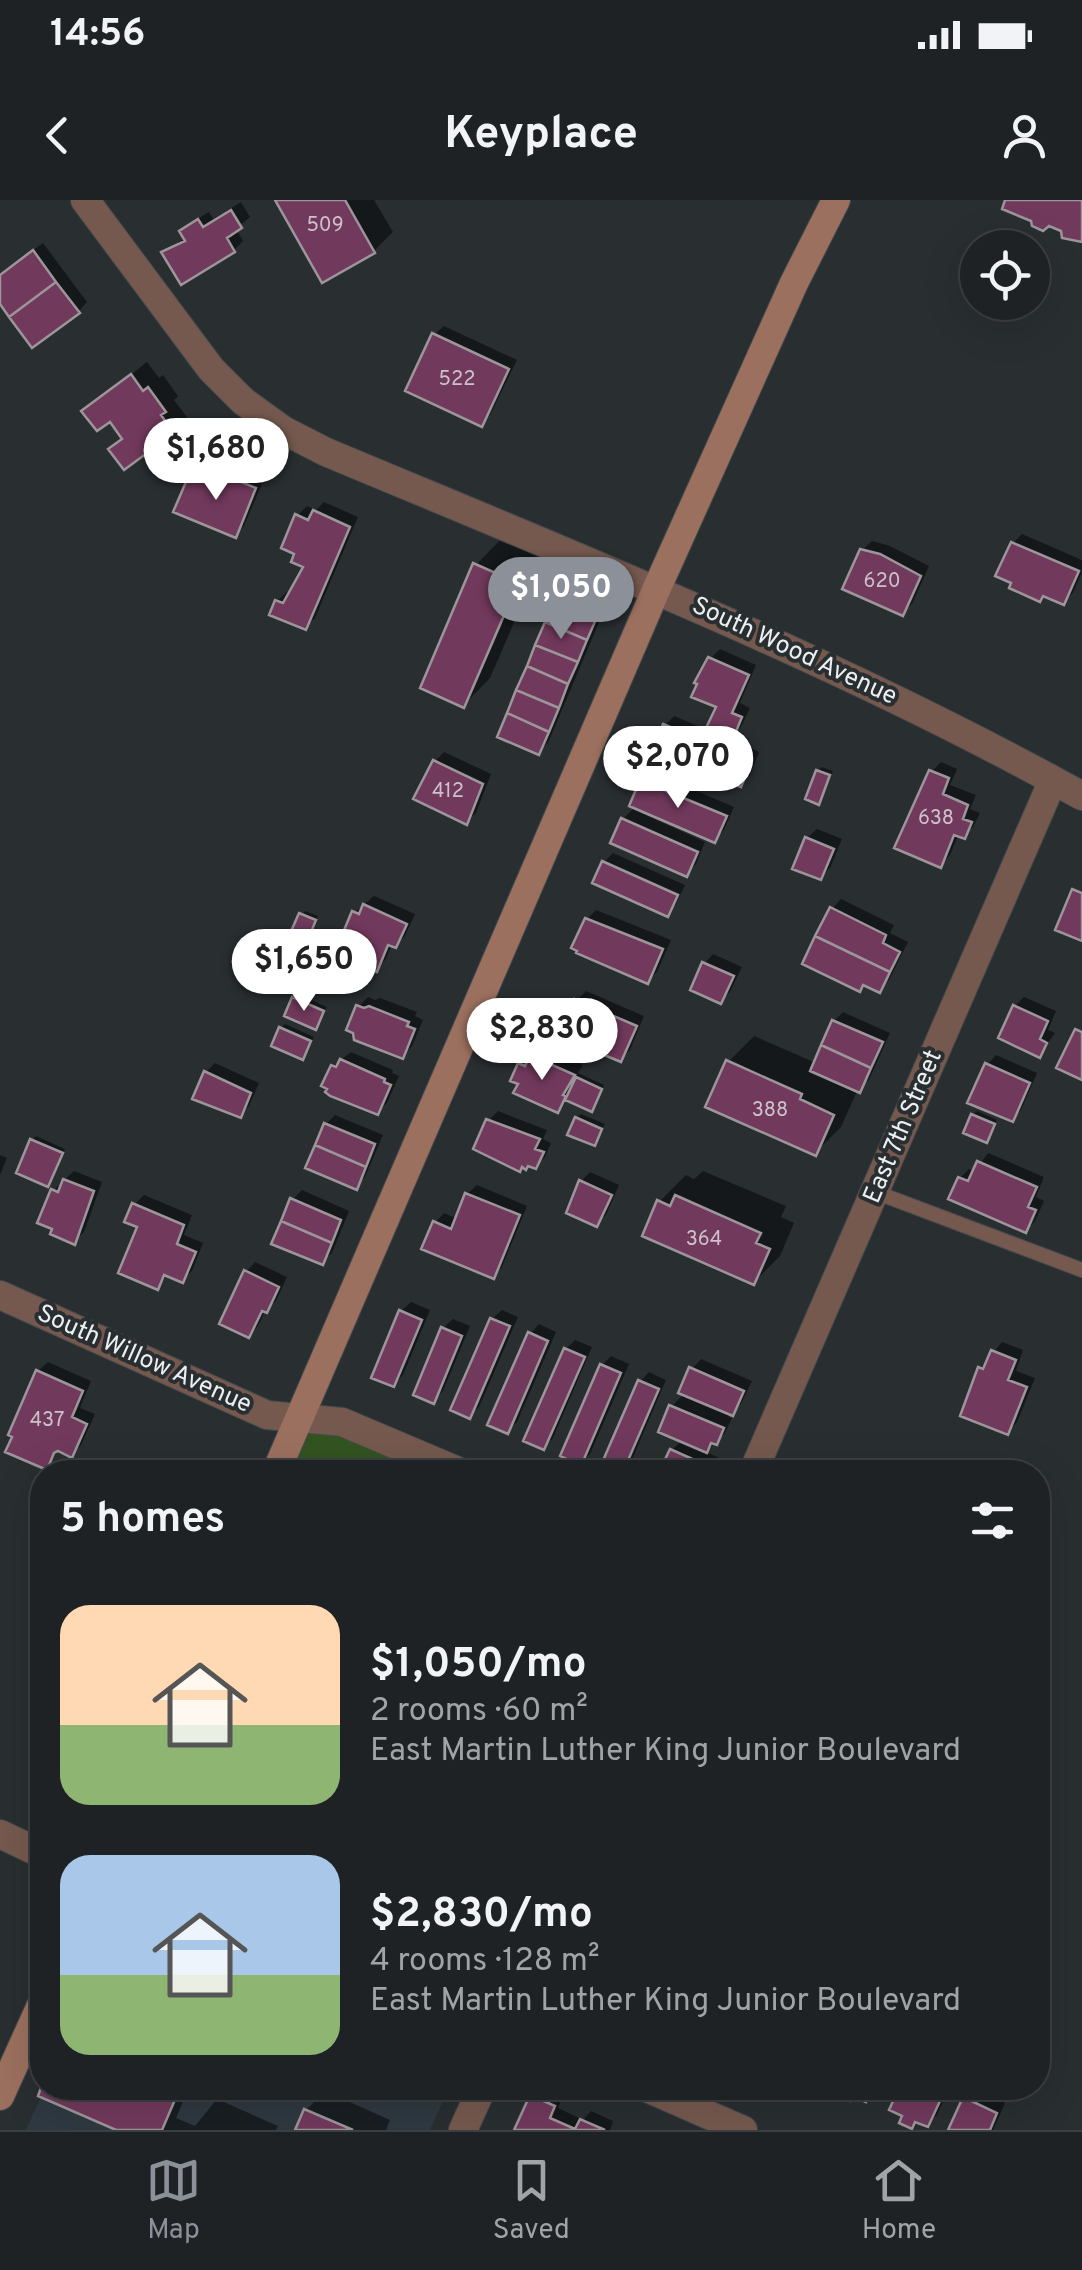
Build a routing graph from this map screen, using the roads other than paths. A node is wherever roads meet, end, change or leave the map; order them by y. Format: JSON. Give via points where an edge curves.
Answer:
{"nodes":[{"id":1,"x":84,"y":200,"type":"edge"},
{"id":2,"x":836,"y":200,"type":"edge"},
{"id":3,"x":656,"y":590,"type":"junction"},
{"id":4,"x":1053,"y":780,"type":"junction"},
{"id":5,"x":1082,"y":796,"type":"edge"},
{"id":6,"x":876,"y":1192,"type":"junction"},
{"id":7,"x":1082,"y":1270,"type":"edge"},
{"id":8,"x":0,"y":1295,"type":"edge"},
{"id":9,"x":300,"y":1418,"type":"junction"},
{"id":10,"x":281,"y":1460,"type":"edge"},
{"id":11,"x":432,"y":1460,"type":"edge"},
{"id":12,"x":758,"y":1460,"type":"edge"},
{"id":13,"x":0,"y":1834,"type":"edge"},
{"id":14,"x":30,"y":1848,"type":"edge"},
{"id":15,"x":30,"y":2029,"type":"edge"},
{"id":16,"x":0,"y":2096,"type":"edge"},
{"id":17,"x":477,"y":2100,"type":"edge"},
{"id":18,"x":685,"y":2100,"type":"edge"},
{"id":19,"x":463,"y":2130,"type":"edge"},
{"id":20,"x":743,"y":2130,"type":"edge"}],
"edges":[{"from":1,"to":3,"type":"street","name":"South Wood Avenue","via":[[211,369],[283,430]]},
{"from":2,"to":3,"type":"main road"},
{"from":3,"to":4,"type":"street","name":"South Wood Avenue","via":[[844,672]]},
{"from":3,"to":9,"type":"main road"},
{"from":4,"to":5,"type":"street","name":"South Wood Avenue"},
{"from":4,"to":6,"type":"street","name":"East 7th Street"},
{"from":6,"to":7,"type":"lane"},
{"from":6,"to":12,"type":"street","name":"East 7th Street"},
{"from":8,"to":9,"type":"street","name":"South Willow Avenue","via":[[267,1414]]},
{"from":9,"to":10,"type":"main road"},
{"from":9,"to":11,"type":"street","name":"South Willow Avenue","via":[[342,1422]]},
{"from":13,"to":14,"type":"street"},
{"from":15,"to":16,"type":"main road"},
{"from":17,"to":19,"type":"street"},
{"from":18,"to":20,"type":"street"}]}
